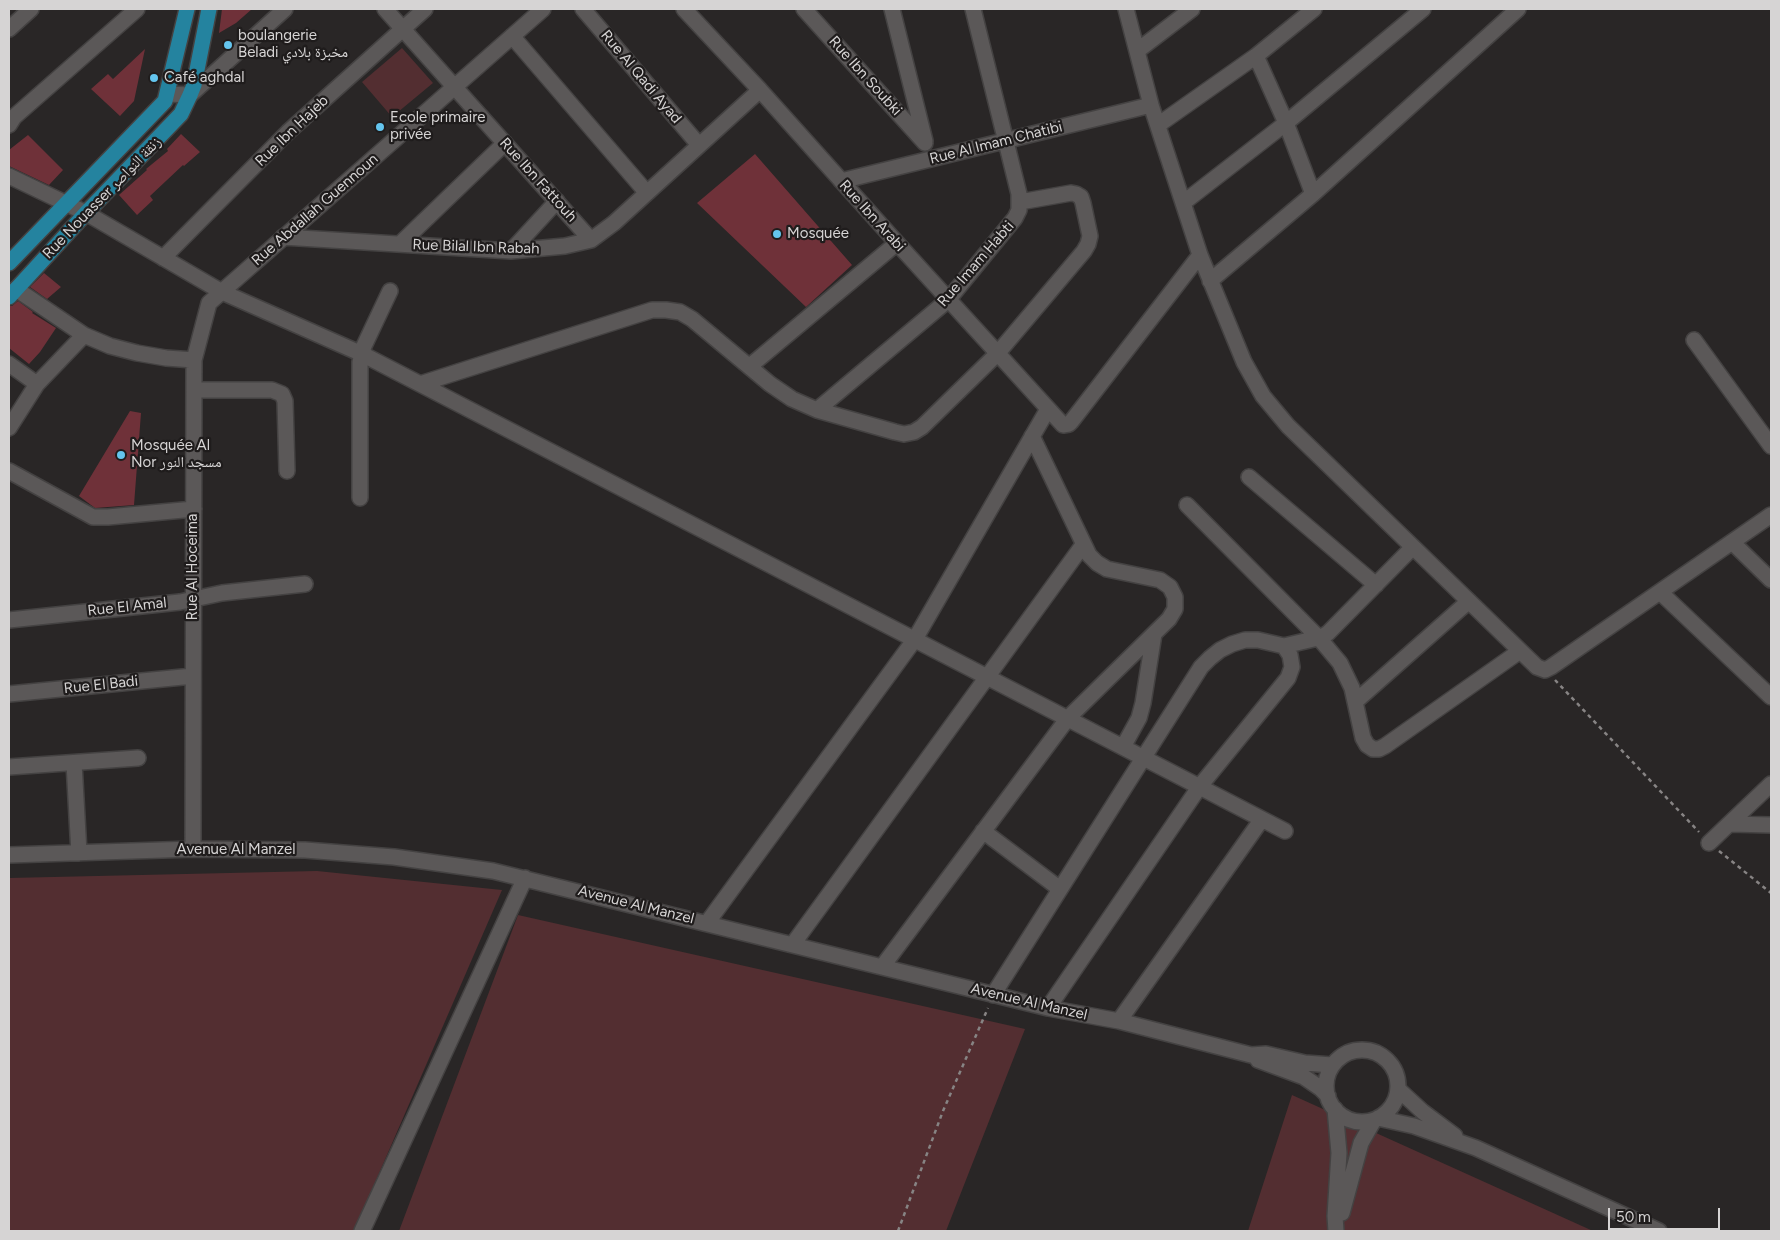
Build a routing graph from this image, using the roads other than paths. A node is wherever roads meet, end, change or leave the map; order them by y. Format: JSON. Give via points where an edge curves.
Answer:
{"nodes":[{"id":1,"x":31,"y":9,"type":"edge"},
{"id":2,"x":137,"y":9,"type":"edge"},
{"id":3,"x":187,"y":9,"type":"edge"},
{"id":4,"x":209,"y":9,"type":"edge"},
{"id":5,"x":285,"y":9,"type":"edge"},
{"id":6,"x":385,"y":9,"type":"edge"},
{"id":7,"x":426,"y":9,"type":"edge"},
{"id":8,"x":543,"y":9,"type":"edge"},
{"id":9,"x":583,"y":9,"type":"edge"},
{"id":10,"x":684,"y":9,"type":"edge"},
{"id":11,"x":805,"y":9,"type":"edge"},
{"id":12,"x":892,"y":9,"type":"edge"},
{"id":13,"x":973,"y":9,"type":"edge"},
{"id":14,"x":1126,"y":9,"type":"edge"},
{"id":15,"x":1192,"y":9,"type":"edge"},
{"id":16,"x":1314,"y":9,"type":"edge"},
{"id":17,"x":1422,"y":9,"type":"edge"},
{"id":18,"x":1518,"y":9,"type":"edge"},
{"id":19,"x":9,"y":28,"type":"edge"},
{"id":20,"x":403,"y":29,"type":"junction"},
{"id":21,"x":512,"y":36,"type":"junction"},
{"id":22,"x":1137,"y":51,"type":"junction"},
{"id":23,"x":1256,"y":56,"type":"junction"},
{"id":24,"x":455,"y":86,"type":"junction"},
{"id":25,"x":760,"y":90,"type":"junction"},
{"id":26,"x":168,"y":94,"type":"junction"},
{"id":27,"x":190,"y":96,"type":"junction"},
{"id":28,"x":1151,"y":105,"type":"junction"},
{"id":29,"x":11,"y":118,"type":"edge"},
{"id":30,"x":1286,"y":123,"type":"junction"},
{"id":31,"x":1158,"y":125,"type":"junction"},
{"id":32,"x":1006,"y":141,"type":"junction"},
{"id":33,"x":505,"y":143,"type":"junction"},
{"id":34,"x":925,"y":143,"type":"junction"},
{"id":35,"x":699,"y":146,"type":"junction"},
{"id":36,"x":929,"y":160,"type":"junction"},
{"id":37,"x":9,"y":176,"type":"edge"},
{"id":38,"x":842,"y":181,"type":"junction"},
{"id":39,"x":647,"y":193,"type":"junction"},
{"id":40,"x":1313,"y":194,"type":"junction"},
{"id":41,"x":557,"y":201,"type":"junction"},
{"id":42,"x":1020,"y":202,"type":"junction"},
{"id":43,"x":67,"y":203,"type":"junction"},
{"id":44,"x":1183,"y":203,"type":"junction"},
{"id":45,"x":86,"y":213,"type":"junction"},
{"id":46,"x":283,"y":237,"type":"junction"},
{"id":47,"x":592,"y":240,"type":"junction"},
{"id":48,"x":897,"y":243,"type":"junction"},
{"id":49,"x":400,"y":244,"type":"junction"},
{"id":50,"x":511,"y":251,"type":"junction"},
{"id":51,"x":1200,"y":255,"type":"junction"},
{"id":52,"x":162,"y":258,"type":"junction"},
{"id":53,"x":9,"y":263,"type":"edge"},
{"id":54,"x":1210,"y":281,"type":"junction"},
{"id":55,"x":390,"y":291,"type":"dead end"},
{"id":56,"x":222,"y":292,"type":"junction"},
{"id":57,"x":12,"y":293,"type":"edge"},
{"id":58,"x":948,"y":300,"type":"junction"},
{"id":59,"x":84,"y":335,"type":"junction"},
{"id":60,"x":1694,"y":340,"type":"dead end"},
{"id":61,"x":362,"y":354,"type":"junction"},
{"id":62,"x":997,"y":354,"type":"junction"},
{"id":63,"x":194,"y":360,"type":"junction"},
{"id":64,"x":9,"y":364,"type":"edge"},
{"id":65,"x":750,"y":366,"type":"junction"},
{"id":66,"x":36,"y":384,"type":"junction"},
{"id":67,"x":420,"y":384,"type":"junction"},
{"id":68,"x":194,"y":390,"type":"junction"},
{"id":69,"x":1048,"y":409,"type":"junction"},
{"id":70,"x":817,"y":410,"type":"junction"},
{"id":71,"x":9,"y":428,"type":"edge"},
{"id":72,"x":1032,"y":436,"type":"junction"},
{"id":73,"x":1771,"y":446,"type":"edge"},
{"id":74,"x":9,"y":471,"type":"edge"},
{"id":75,"x":287,"y":471,"type":"dead end"},
{"id":76,"x":1249,"y":477,"type":"dead end"},
{"id":77,"x":360,"y":498,"type":"dead end"},
{"id":78,"x":1187,"y":505,"type":"dead end"},
{"id":79,"x":194,"y":509,"type":"junction"},
{"id":80,"x":1771,"y":515,"type":"edge"},
{"id":81,"x":1732,"y":542,"type":"junction"},
{"id":82,"x":1083,"y":545,"type":"junction"},
{"id":83,"x":1413,"y":547,"type":"junction"},
{"id":84,"x":1771,"y":580,"type":"edge"},
{"id":85,"x":305,"y":584,"type":"dead end"},
{"id":86,"x":1376,"y":585,"type":"junction"},
{"id":87,"x":1660,"y":592,"type":"junction"},
{"id":88,"x":193,"y":599,"type":"junction"},
{"id":89,"x":1469,"y":601,"type":"junction"},
{"id":90,"x":9,"y":620,"type":"edge"},
{"id":91,"x":1154,"y":634,"type":"junction"},
{"id":92,"x":1319,"y":638,"type":"junction"},
{"id":93,"x":915,"y":639,"type":"junction"},
{"id":94,"x":1284,"y":646,"type":"junction"},
{"id":95,"x":1520,"y":651,"type":"junction"},
{"id":96,"x":193,"y":676,"type":"junction"},
{"id":97,"x":988,"y":676,"type":"junction"},
{"id":98,"x":9,"y":694,"type":"edge"},
{"id":99,"x":1771,"y":697,"type":"edge"},
{"id":100,"x":1355,"y":702,"type":"junction"},
{"id":101,"x":1068,"y":718,"type":"junction"},
{"id":102,"x":1123,"y":747,"type":"junction"},
{"id":103,"x":138,"y":758,"type":"dead end"},
{"id":104,"x":1144,"y":758,"type":"junction"},
{"id":105,"x":74,"y":762,"type":"junction"},
{"id":106,"x":9,"y":767,"type":"edge"},
{"id":107,"x":1771,"y":784,"type":"edge"},
{"id":108,"x":1200,"y":786,"type":"junction"},
{"id":109,"x":1262,"y":819,"type":"junction"},
{"id":110,"x":1730,"y":824,"type":"junction"},
{"id":111,"x":1771,"y":826,"type":"edge"},
{"id":112,"x":1286,"y":831,"type":"dead end"},
{"id":113,"x":983,"y":832,"type":"junction"},
{"id":114,"x":1709,"y":844,"type":"road end"},
{"id":115,"x":193,"y":849,"type":"junction"},
{"id":116,"x":79,"y":853,"type":"junction"},
{"id":117,"x":9,"y":855,"type":"edge"},
{"id":118,"x":525,"y":878,"type":"junction"},
{"id":119,"x":1060,"y":889,"type":"junction"},
{"id":120,"x":707,"y":923,"type":"junction"},
{"id":121,"x":793,"y":944,"type":"junction"},
{"id":122,"x":882,"y":967,"type":"junction"},
{"id":123,"x":993,"y":994,"type":"junction"},
{"id":124,"x":1048,"y":1008,"type":"junction"},
{"id":125,"x":1119,"y":1021,"type":"junction"},
{"id":126,"x":1251,"y":1055,"type":"junction"},
{"id":127,"x":1332,"y":1065,"type":"junction"},
{"id":128,"x":1398,"y":1089,"type":"junction"},
{"id":129,"x":1331,"y":1103,"type":"junction"},
{"id":130,"x":1376,"y":1119,"type":"junction"},
{"id":131,"x":1462,"y":1142,"type":"junction"},
{"id":132,"x":362,"y":1231,"type":"edge"},
{"id":133,"x":1336,"y":1231,"type":"edge"},
{"id":134,"x":1659,"y":1231,"type":"edge"}],
"edges":[{"from":1,"to":19,"type":"street"},
{"from":2,"to":29,"type":"street"},
{"from":3,"to":26,"type":"main road"},
{"from":4,"to":27,"type":"main road","name":"Rue Nouasser زنقة النواصر"},
{"from":5,"to":27,"type":"street","name":"Rue Nouasser زنقة النواصر"},
{"from":6,"to":20,"type":"street","name":"Rue Ibn Fattouh"},
{"from":7,"to":20,"type":"street","name":"Rue Ibn Hajeb"},
{"from":8,"to":21,"type":"street","name":"Rue Abdallah Guennoun"},
{"from":9,"to":35,"type":"street","name":"Rue Al Qadi Ayad"},
{"from":10,"to":25,"type":"street","name":"Rue Ibn Arabi"},
{"from":11,"to":34,"type":"street","name":"Rue Ibn Soubki"},
{"from":12,"to":34,"type":"street"},
{"from":13,"to":32,"type":"street","name":"Rue Imam Habti"},
{"from":14,"to":22,"type":"street"},
{"from":15,"to":22,"type":"street"},
{"from":16,"to":23,"type":"street"},
{"from":17,"to":30,"type":"street"},
{"from":18,"to":40,"type":"street"},
{"from":20,"to":24,"type":"street","name":"Rue Ibn Fattouh"},
{"from":20,"to":52,"type":"street","name":"Rue Ibn Hajeb","via":[[288,132]]},
{"from":21,"to":24,"type":"street","name":"Rue Abdallah Guennoun"},
{"from":21,"to":39,"type":"street"},
{"from":22,"to":28,"type":"street"},
{"from":23,"to":30,"type":"street"},
{"from":23,"to":31,"type":"street"},
{"from":24,"to":33,"type":"street","name":"Rue Ibn Fattouh"},
{"from":24,"to":46,"type":"street","name":"Rue Abdallah Guennoun"},
{"from":25,"to":35,"type":"street","name":"Rue Bilal Ibn Rabah"},
{"from":25,"to":38,"type":"street","name":"Rue Ibn Arabi"},
{"from":26,"to":27,"type":"street"},
{"from":26,"to":43,"type":"main road","name":"Rue Nouasser زنقة النواصر","via":[[158,110]]},
{"from":27,"to":45,"type":"main road","name":"Rue Nouasser زنقة النواصر","via":[[174,122]]},
{"from":28,"to":31,"type":"street"},
{"from":28,"to":32,"type":"street","name":"Rue Al Imam Chatibi"},
{"from":30,"to":40,"type":"street"},
{"from":30,"to":44,"type":"street"},
{"from":31,"to":44,"type":"street"},
{"from":32,"to":36,"type":"street","name":"Rue Al Imam Chatibi"},
{"from":32,"to":42,"type":"street","name":"Rue Imam Habti"},
{"from":33,"to":41,"type":"street","name":"Rue Ibn Fattouh"},
{"from":33,"to":49,"type":"street"},
{"from":34,"to":36,"type":"street"},
{"from":35,"to":39,"type":"street","name":"Rue Bilal Ibn Rabah"},
{"from":36,"to":38,"type":"street","name":"Rue Al Imam Chatibi"},
{"from":37,"to":43,"type":"street"},
{"from":38,"to":48,"type":"street","name":"Rue Ibn Arabi"},
{"from":39,"to":47,"type":"street","name":"Rue Bilal Ibn Rabah"},
{"from":40,"to":54,"type":"street"},
{"from":41,"to":47,"type":"street","name":"Rue Ibn Fattouh"},
{"from":41,"to":50,"type":"street"},
{"from":42,"to":58,"type":"street","name":"Rue Imam Habti","via":[[1015,218]]},
{"from":42,"to":62,"type":"street","via":[[1076,194],[1083,202],[1090,236],[1084,252]]},
{"from":43,"to":45,"type":"street"},
{"from":43,"to":53,"type":"main road","name":"Rue Nouasser زنقة النواصر"},
{"from":44,"to":51,"type":"street"},
{"from":45,"to":52,"type":"street"},
{"from":45,"to":57,"type":"main road","name":"Rue Nouasser زنقة النواصر"},
{"from":46,"to":49,"type":"street","name":"Rue Bilal Ibn Rabah"},
{"from":46,"to":56,"type":"street","name":"Rue Abdallah Guennoun"},
{"from":47,"to":50,"type":"street","name":"Rue Bilal Ibn Rabah"},
{"from":48,"to":58,"type":"street","name":"Rue Ibn Arabi"},
{"from":48,"to":65,"type":"street"},
{"from":49,"to":50,"type":"street","name":"Rue Bilal Ibn Rabah"},
{"from":51,"to":54,"type":"street"},
{"from":51,"to":69,"type":"street","name":"Rue Ibn Arabi","via":[[1071,422],[1063,425]]},
{"from":52,"to":56,"type":"street"},
{"from":54,"to":83,"type":"street","via":[[1244,362],[1263,396],[1282,419]]},
{"from":55,"to":61,"type":"street"},
{"from":56,"to":61,"type":"street"},
{"from":56,"to":63,"type":"street","name":"Rue Al Hoceima","via":[[209,303]]},
{"from":57,"to":59,"type":"street"},
{"from":58,"to":62,"type":"street","name":"Rue Ibn Arabi"},
{"from":58,"to":70,"type":"street","name":"Rue Imam Habti"},
{"from":59,"to":63,"type":"street","via":[[137,354]]},
{"from":59,"to":66,"type":"street"},
{"from":60,"to":73,"type":"street"},
{"from":61,"to":67,"type":"street"},
{"from":61,"to":77,"type":"street"},
{"from":62,"to":69,"type":"street","name":"Rue Ibn Arabi"},
{"from":62,"to":70,"type":"street","via":[[914,432],[895,432]]},
{"from":63,"to":68,"type":"street","name":"Rue Al Hoceima"},
{"from":64,"to":66,"type":"street"},
{"from":65,"to":67,"type":"street","via":[[680,312],[652,310]]},
{"from":65,"to":70,"type":"street","via":[[792,399]]},
{"from":66,"to":71,"type":"street"},
{"from":67,"to":93,"type":"street"},
{"from":68,"to":75,"type":"street","via":[[272,390],[282,394]]},
{"from":68,"to":79,"type":"street","name":"Rue Al Hoceima"},
{"from":69,"to":72,"type":"street"},
{"from":72,"to":82,"type":"street"},
{"from":72,"to":93,"type":"street"},
{"from":74,"to":79,"type":"street","via":[[93,517]]},
{"from":76,"to":86,"type":"street"},
{"from":78,"to":92,"type":"street"},
{"from":79,"to":88,"type":"street","name":"Rue Al Hoceima"},
{"from":80,"to":81,"type":"street"},
{"from":81,"to":84,"type":"street"},
{"from":81,"to":87,"type":"street"},
{"from":82,"to":91,"type":"street","via":[[1097,563],[1107,569],[1160,580],[1170,587],[1175,597],[1175,609]]},
{"from":82,"to":97,"type":"street"},
{"from":83,"to":86,"type":"street"},
{"from":83,"to":89,"type":"street"},
{"from":85,"to":88,"type":"street","name":"Rue El Amal"},
{"from":86,"to":92,"type":"street"},
{"from":87,"to":95,"type":"street","via":[[1545,670]]},
{"from":87,"to":99,"type":"street"},
{"from":88,"to":90,"type":"street","name":"Rue El Amal"},
{"from":88,"to":96,"type":"street","name":"Rue Al Hoceima"},
{"from":89,"to":95,"type":"street"},
{"from":89,"to":100,"type":"street"},
{"from":91,"to":101,"type":"street"},
{"from":91,"to":102,"type":"street","via":[[1139,718]]},
{"from":92,"to":94,"type":"street"},
{"from":92,"to":100,"type":"street","via":[[1347,675]]},
{"from":93,"to":97,"type":"street"},
{"from":93,"to":120,"type":"street"},
{"from":94,"to":104,"type":"street","via":[[1245,640],[1215,654],[1201,667]]},
{"from":94,"to":108,"type":"street","via":[[1292,667],[1288,678]]},
{"from":95,"to":100,"type":"street","via":[[1379,749],[1367,745],[1363,738]]},
{"from":96,"to":98,"type":"street","name":"Rue El Badi"},
{"from":96,"to":115,"type":"street","name":"Rue Al Hoceima"},
{"from":97,"to":101,"type":"street"},
{"from":97,"to":121,"type":"street"},
{"from":101,"to":102,"type":"street"},
{"from":101,"to":113,"type":"street"},
{"from":102,"to":104,"type":"street"},
{"from":103,"to":105,"type":"street"},
{"from":104,"to":108,"type":"street"},
{"from":104,"to":119,"type":"street"},
{"from":105,"to":106,"type":"street"},
{"from":105,"to":116,"type":"street"},
{"from":107,"to":110,"type":"street"},
{"from":108,"to":109,"type":"street"},
{"from":108,"to":124,"type":"street"},
{"from":109,"to":112,"type":"street"},
{"from":109,"to":125,"type":"street"},
{"from":110,"to":111,"type":"street"},
{"from":110,"to":114,"type":"street"},
{"from":113,"to":119,"type":"street"},
{"from":113,"to":122,"type":"street"},
{"from":115,"to":116,"type":"street","name":"Avenue Al Manzel"},
{"from":115,"to":118,"type":"street","name":"Avenue Al Manzel","via":[[305,850],[384,857]]},
{"from":116,"to":117,"type":"street","name":"Avenue Al Manzel"},
{"from":118,"to":120,"type":"street","name":"Avenue Al Manzel"},
{"from":118,"to":132,"type":"street"},
{"from":119,"to":123,"type":"street"},
{"from":120,"to":121,"type":"street","name":"Avenue Al Manzel"},
{"from":121,"to":122,"type":"street","name":"Avenue Al Manzel"},
{"from":122,"to":123,"type":"street","name":"Avenue Al Manzel"},
{"from":123,"to":124,"type":"street","name":"Avenue Al Manzel"},
{"from":124,"to":125,"type":"street","name":"Avenue Al Manzel"},
{"from":125,"to":126,"type":"street","name":"Avenue Al Manzel"},
{"from":126,"to":127,"type":"street","name":"Avenue Al Manzel","via":[[1266,1054]]},
{"from":126,"to":129,"type":"street","name":"Avenue Al Manzel","via":[[1265,1064],[1304,1077],[1320,1088]]},
{"from":127,"to":128,"type":"street","via":[[1351,1052],[1374,1052],[1392,1067]]},
{"from":127,"to":129,"type":"street","via":[[1326,1088]]},
{"from":128,"to":130,"type":"street","via":[[1392,1106]]},
{"from":128,"to":131,"type":"street"},
{"from":129,"to":130,"type":"street","via":[[1343,1116],[1353,1120]]},
{"from":129,"to":133,"type":"street","via":[[1339,1146]]},
{"from":130,"to":131,"type":"street","via":[[1414,1126]]},
{"from":130,"to":133,"type":"street","via":[[1367,1131],[1357,1156]]},
{"from":131,"to":134,"type":"street"}]}
